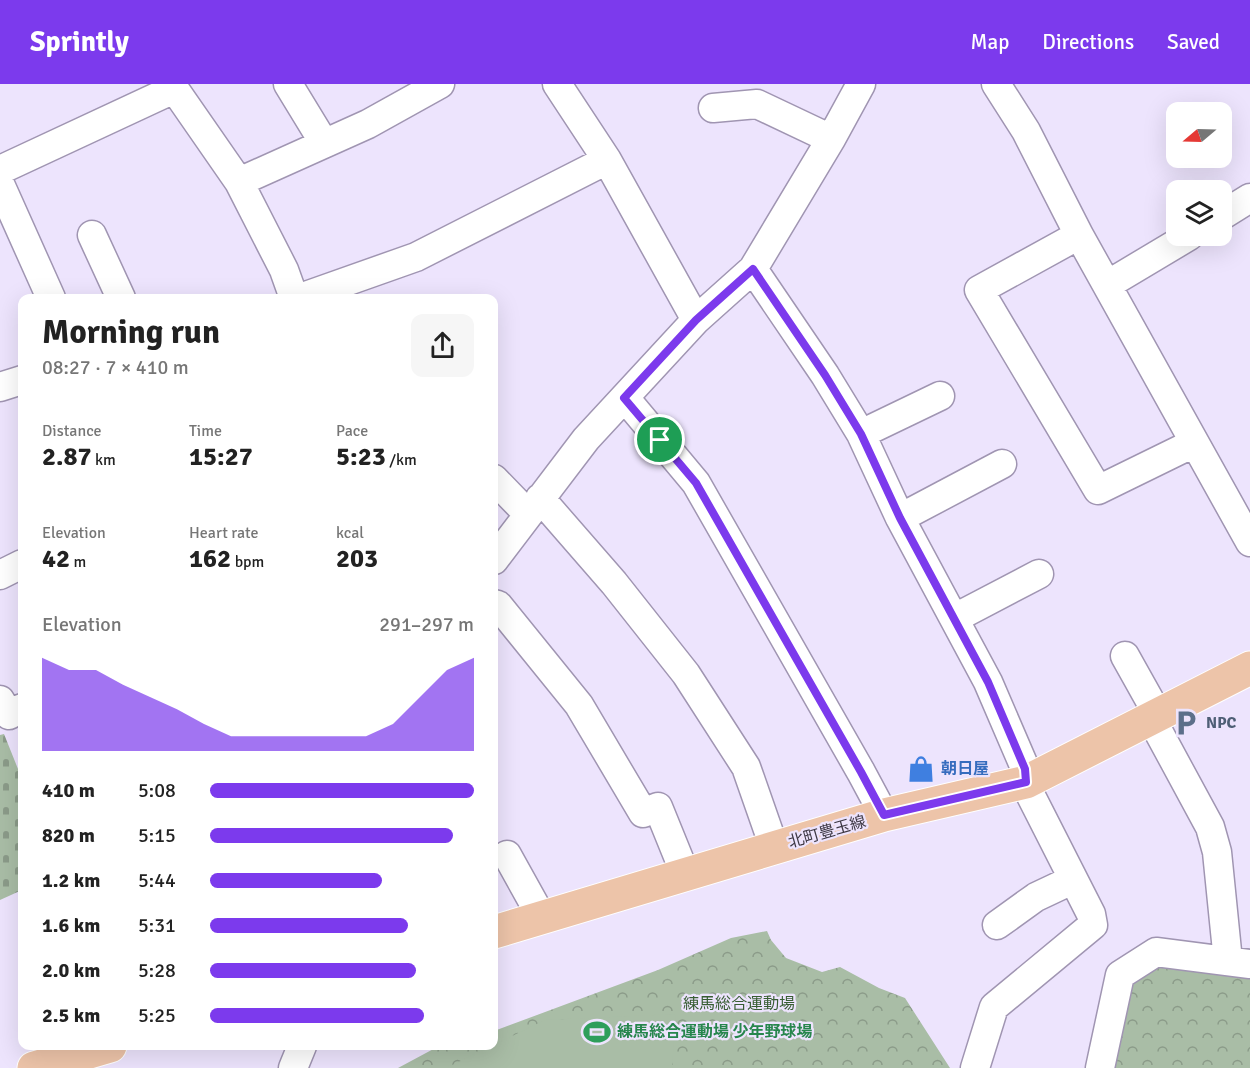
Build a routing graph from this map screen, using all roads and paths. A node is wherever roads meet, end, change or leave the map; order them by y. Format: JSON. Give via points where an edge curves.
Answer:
{"nodes":[{"id":1,"x":288,"y":84,"type":"edge"},
{"id":2,"x":557,"y":84,"type":"edge"},
{"id":3,"x":861,"y":84,"type":"edge"},
{"id":4,"x":996,"y":84,"type":"edge"},
{"id":5,"x":427,"y":87,"type":"edge"},
{"id":6,"x":179,"y":88,"type":"edge"},
{"id":7,"x":713,"y":108,"type":"dead end"},
{"id":8,"x":831,"y":139,"type":"junction"},
{"id":9,"x":324,"y":143,"type":"junction"},
{"id":10,"x":608,"y":160,"type":"junction"},
{"id":11,"x":0,"y":170,"type":"edge"},
{"id":12,"x":238,"y":182,"type":"junction"},
{"id":13,"x":0,"y":184,"type":"edge"},
{"id":14,"x":1250,"y":198,"type":"edge"},
{"id":15,"x":1232,"y":209,"type":"edge"},
{"id":16,"x":92,"y":235,"type":"dead end"},
{"id":17,"x":1079,"y":235,"type":"junction"},
{"id":18,"x":1172,"y":246,"type":"edge"},
{"id":19,"x":753,"y":269,"type":"junction"},
{"id":20,"x":1107,"y":285,"type":"junction"},
{"id":21,"x":49,"y":294,"type":"edge"},
{"id":22,"x":119,"y":294,"type":"edge"},
{"id":23,"x":293,"y":294,"type":"edge"},
{"id":24,"x":311,"y":294,"type":"edge"},
{"id":25,"x":696,"y":320,"type":"junction"},
{"id":26,"x":18,"y":381,"type":"edge"},
{"id":27,"x":0,"y":387,"type":"edge"},
{"id":28,"x":940,"y":396,"type":"dead end"},
{"id":29,"x":624,"y":398,"type":"junction"},
{"id":30,"x":861,"y":434,"type":"junction"},
{"id":31,"x":1194,"y":443,"type":"junction"},
{"id":32,"x":1002,"y":464,"type":"dead end"},
{"id":33,"x":498,"y":482,"type":"edge"},
{"id":34,"x":534,"y":506,"type":"junction"},
{"id":35,"x":900,"y":518,"type":"junction"},
{"id":36,"x":1250,"y":541,"type":"edge"},
{"id":37,"x":498,"y":555,"type":"edge"},
{"id":38,"x":18,"y":566,"type":"edge"},
{"id":39,"x":1039,"y":574,"type":"dead end"},
{"id":40,"x":0,"y":575,"type":"edge"},
{"id":41,"x":498,"y":607,"type":"edge"},
{"id":42,"x":954,"y":618,"type":"junction"},
{"id":43,"x":1125,"y":656,"type":"dead end"},
{"id":44,"x":1250,"y":668,"type":"edge"},
{"id":45,"x":0,"y":700,"type":"edge"},
{"id":46,"x":18,"y":710,"type":"edge"},
{"id":47,"x":1154,"y":717,"type":"junction"},
{"id":48,"x":1026,"y":782,"type":"junction"},
{"id":49,"x":884,"y":815,"type":"junction"},
{"id":50,"x":774,"y":847,"type":"junction"},
{"id":51,"x":507,"y":855,"type":"dead end"},
{"id":52,"x":686,"y":876,"type":"junction"},
{"id":53,"x":1072,"y":880,"type":"junction"},
{"id":54,"x":542,"y":918,"type":"junction"},
{"id":55,"x":997,"y":925,"type":"dead end"},
{"id":56,"x":498,"y":931,"type":"edge"},
{"id":57,"x":1239,"y":962,"type":"edge"},
{"id":58,"x":96,"y":1050,"type":"edge"},
{"id":59,"x":300,"y":1050,"type":"edge"},
{"id":60,"x":34,"y":1068,"type":"edge"},
{"id":61,"x":293,"y":1068,"type":"edge"},
{"id":62,"x":975,"y":1068,"type":"edge"},
{"id":63,"x":1100,"y":1068,"type":"edge"}],
"edges":[{"from":1,"to":9,"type":"street"},
{"from":2,"to":10,"type":"street"},
{"from":3,"to":8,"type":"street"},
{"from":4,"to":17,"type":"street","via":[[1026,131]]},
{"from":5,"to":9,"type":"street","via":[[368,124]]},
{"from":6,"to":11,"type":"street"},
{"from":6,"to":12,"type":"street"},
{"from":7,"to":8,"type":"street","via":[[757,104]]},
{"from":8,"to":19,"type":"street"},
{"from":9,"to":12,"type":"street"},
{"from":10,"to":24,"type":"street","via":[[416,257]]},
{"from":10,"to":25,"type":"street"},
{"from":12,"to":23,"type":"street"},
{"from":13,"to":21,"type":"street"},
{"from":14,"to":15,"type":"street"},
{"from":16,"to":22,"type":"street"},
{"from":17,"to":20,"type":"street"},
{"from":17,"to":31,"type":"street","via":[[979,290],[1098,489]]},
{"from":18,"to":20,"type":"street"},
{"from":19,"to":25,"type":"street"},
{"from":19,"to":30,"type":"street"},
{"from":20,"to":31,"type":"street"},
{"from":25,"to":29,"type":"street"},
{"from":26,"to":27,"type":"street"},
{"from":28,"to":30,"type":"street"},
{"from":29,"to":34,"type":"street"},
{"from":29,"to":49,"type":"street","via":[[696,483]]},
{"from":30,"to":35,"type":"street"},
{"from":31,"to":36,"type":"street"},
{"from":32,"to":35,"type":"street"},
{"from":33,"to":34,"type":"street"},
{"from":34,"to":37,"type":"street"},
{"from":34,"to":50,"type":"street","via":[[614,583],[686,674],[746,767]]},
{"from":35,"to":42,"type":"street"},
{"from":38,"to":40,"type":"street"},
{"from":39,"to":42,"type":"street"},
{"from":41,"to":52,"type":"street","via":[[579,705],[643,813],[658,807]]},
{"from":42,"to":48,"type":"street","via":[[988,682],[1025,769]]},
{"from":43,"to":47,"type":"street"},
{"from":44,"to":47,"type":"main road","name":"北町豊玉線"},
{"from":45,"to":46,"type":"street","via":[[9,715]]},
{"from":47,"to":48,"type":"main road","name":"北町豊玉線"},
{"from":47,"to":57,"type":"street","via":[[1210,827]]},
{"from":48,"to":49,"type":"main road","name":"北町豊玉線"},
{"from":48,"to":53,"type":"street"},
{"from":49,"to":50,"type":"main road","name":"北町豊玉線"},
{"from":50,"to":52,"type":"main road","name":"北町豊玉線"},
{"from":51,"to":54,"type":"street"},
{"from":52,"to":54,"type":"main road","name":"北町豊玉線"},
{"from":53,"to":55,"type":"street","via":[[1036,897]]},
{"from":53,"to":62,"type":"street","via":[[1093,925],[994,1007]]},
{"from":54,"to":56,"type":"main road","name":"北町豊玉線"},
{"from":57,"to":63,"type":"street","via":[[1156,952],[1120,975]]},
{"from":58,"to":60,"type":"main road"},
{"from":59,"to":61,"type":"street"}]}
